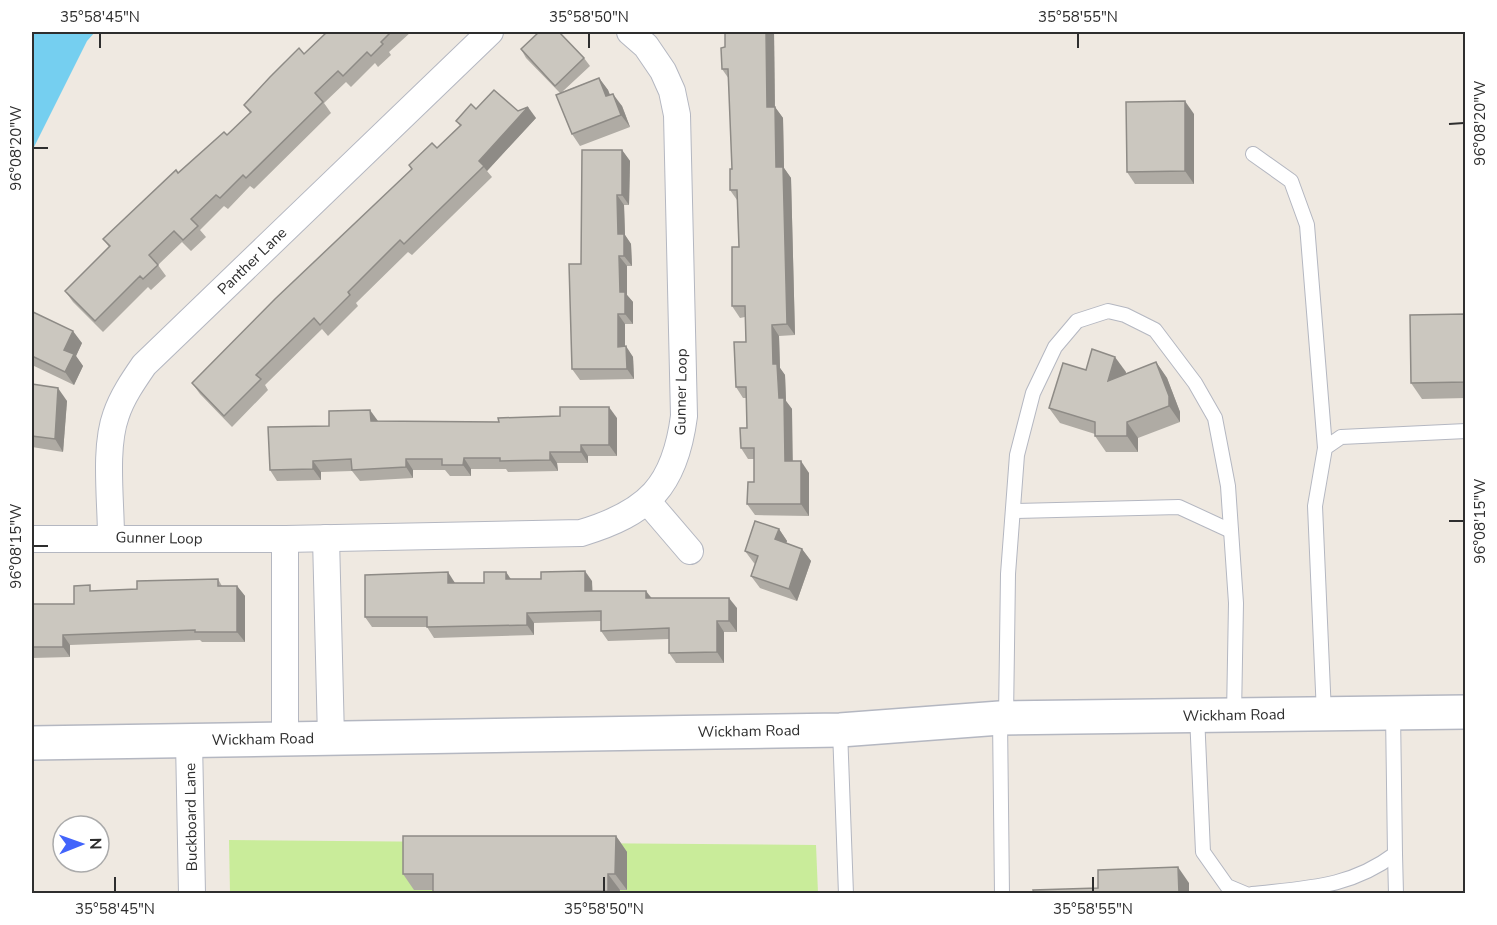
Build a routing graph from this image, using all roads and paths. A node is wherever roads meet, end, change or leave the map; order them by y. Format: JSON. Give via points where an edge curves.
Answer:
{"nodes":[{"id":1,"x":490,"y":32,"type":"edge"},
{"id":2,"x":630,"y":32,"type":"edge"},
{"id":3,"x":1252,"y":154,"type":"dead end"},
{"id":4,"x":1466,"y":431,"type":"edge"},
{"id":5,"x":1325,"y":448,"type":"junction"},
{"id":6,"x":648,"y":502,"type":"junction"},
{"id":7,"x":1013,"y":511,"type":"junction"},
{"id":8,"x":1231,"y":531,"type":"junction"},
{"id":9,"x":111,"y":537,"type":"junction"},
{"id":10,"x":326,"y":538,"type":"junction"},
{"id":11,"x":32,"y":539,"type":"edge"},
{"id":12,"x":285,"y":539,"type":"junction"},
{"id":13,"x":690,"y":551,"type":"dead end"},
{"id":14,"x":1466,"y":712,"type":"edge"},
{"id":15,"x":1393,"y":713,"type":"junction"},
{"id":16,"x":1324,"y":714,"type":"junction"},
{"id":17,"x":1197,"y":715,"type":"junction"},
{"id":18,"x":1234,"y":715,"type":"junction"},
{"id":19,"x":1003,"y":718,"type":"junction"},
{"id":20,"x":840,"y":730,"type":"junction"},
{"id":21,"x":331,"y":738,"type":"junction"},
{"id":22,"x":285,"y":739,"type":"junction"},
{"id":23,"x":189,"y":741,"type":"junction"},
{"id":24,"x":32,"y":743,"type":"edge"},
{"id":25,"x":1395,"y":854,"type":"junction"},
{"id":26,"x":192,"y":894,"type":"edge"},
{"id":27,"x":846,"y":894,"type":"edge"},
{"id":28,"x":1002,"y":894,"type":"edge"},
{"id":29,"x":1246,"y":894,"type":"edge"},
{"id":30,"x":1252,"y":894,"type":"edge"},
{"id":31,"x":1396,"y":894,"type":"edge"}],
"edges":[{"from":1,"to":9,"type":"street","name":"Panther Lane","via":[[144,365],[115,417],[111,446]]},
{"from":2,"to":6,"type":"street","name":"Gunner Loop","via":[[646,46],[667,81],[678,115],[680,139],[684,416],[673,464]]},
{"from":3,"to":5,"type":"lane","via":[[1291,181],[1307,225]]},
{"from":4,"to":5,"type":"lane","via":[[1341,437]]},
{"from":5,"to":16,"type":"lane","via":[[1315,506]]},
{"from":6,"to":10,"type":"street","name":"Gunner Loop","via":[[612,524],[581,533]]},
{"from":6,"to":13,"type":"street"},
{"from":7,"to":8,"type":"lane","via":[[1179,507]]},
{"from":7,"to":8,"type":"lane","via":[[1017,456],[1037,384],[1055,347],[1077,321],[1108,311],[1155,330],[1195,382],[1215,418],[1228,486]]},
{"from":7,"to":19,"type":"lane"},
{"from":8,"to":18,"type":"lane","via":[[1236,603]]},
{"from":9,"to":11,"type":"street","name":"Gunner Loop"},
{"from":9,"to":12,"type":"street","name":"Gunner Loop"},
{"from":10,"to":12,"type":"street","name":"Gunner Loop"},
{"from":10,"to":21,"type":"street"},
{"from":12,"to":22,"type":"street"},
{"from":14,"to":15,"type":"street","name":"Wickham Road"},
{"from":15,"to":16,"type":"street","name":"Wickham Road"},
{"from":15,"to":25,"type":"lane"},
{"from":16,"to":18,"type":"street","name":"Wickham Road"},
{"from":17,"to":18,"type":"street","name":"Wickham Road"},
{"from":17,"to":19,"type":"street","name":"Wickham Road"},
{"from":17,"to":29,"type":"lane","via":[[1203,852],[1227,886]]},
{"from":19,"to":20,"type":"street","name":"Wickham Road"},
{"from":19,"to":28,"type":"lane"},
{"from":20,"to":21,"type":"street","name":"Wickham Road"},
{"from":20,"to":27,"type":"lane"},
{"from":21,"to":22,"type":"street","name":"Wickham Road"},
{"from":22,"to":23,"type":"street","name":"Wickham Road"},
{"from":23,"to":24,"type":"street","name":"Wickham Road"},
{"from":23,"to":26,"type":"street","name":"Buckboard Lane"},
{"from":25,"to":30,"type":"lane","via":[[1376,869],[1334,885]]},
{"from":25,"to":31,"type":"lane"}]}
